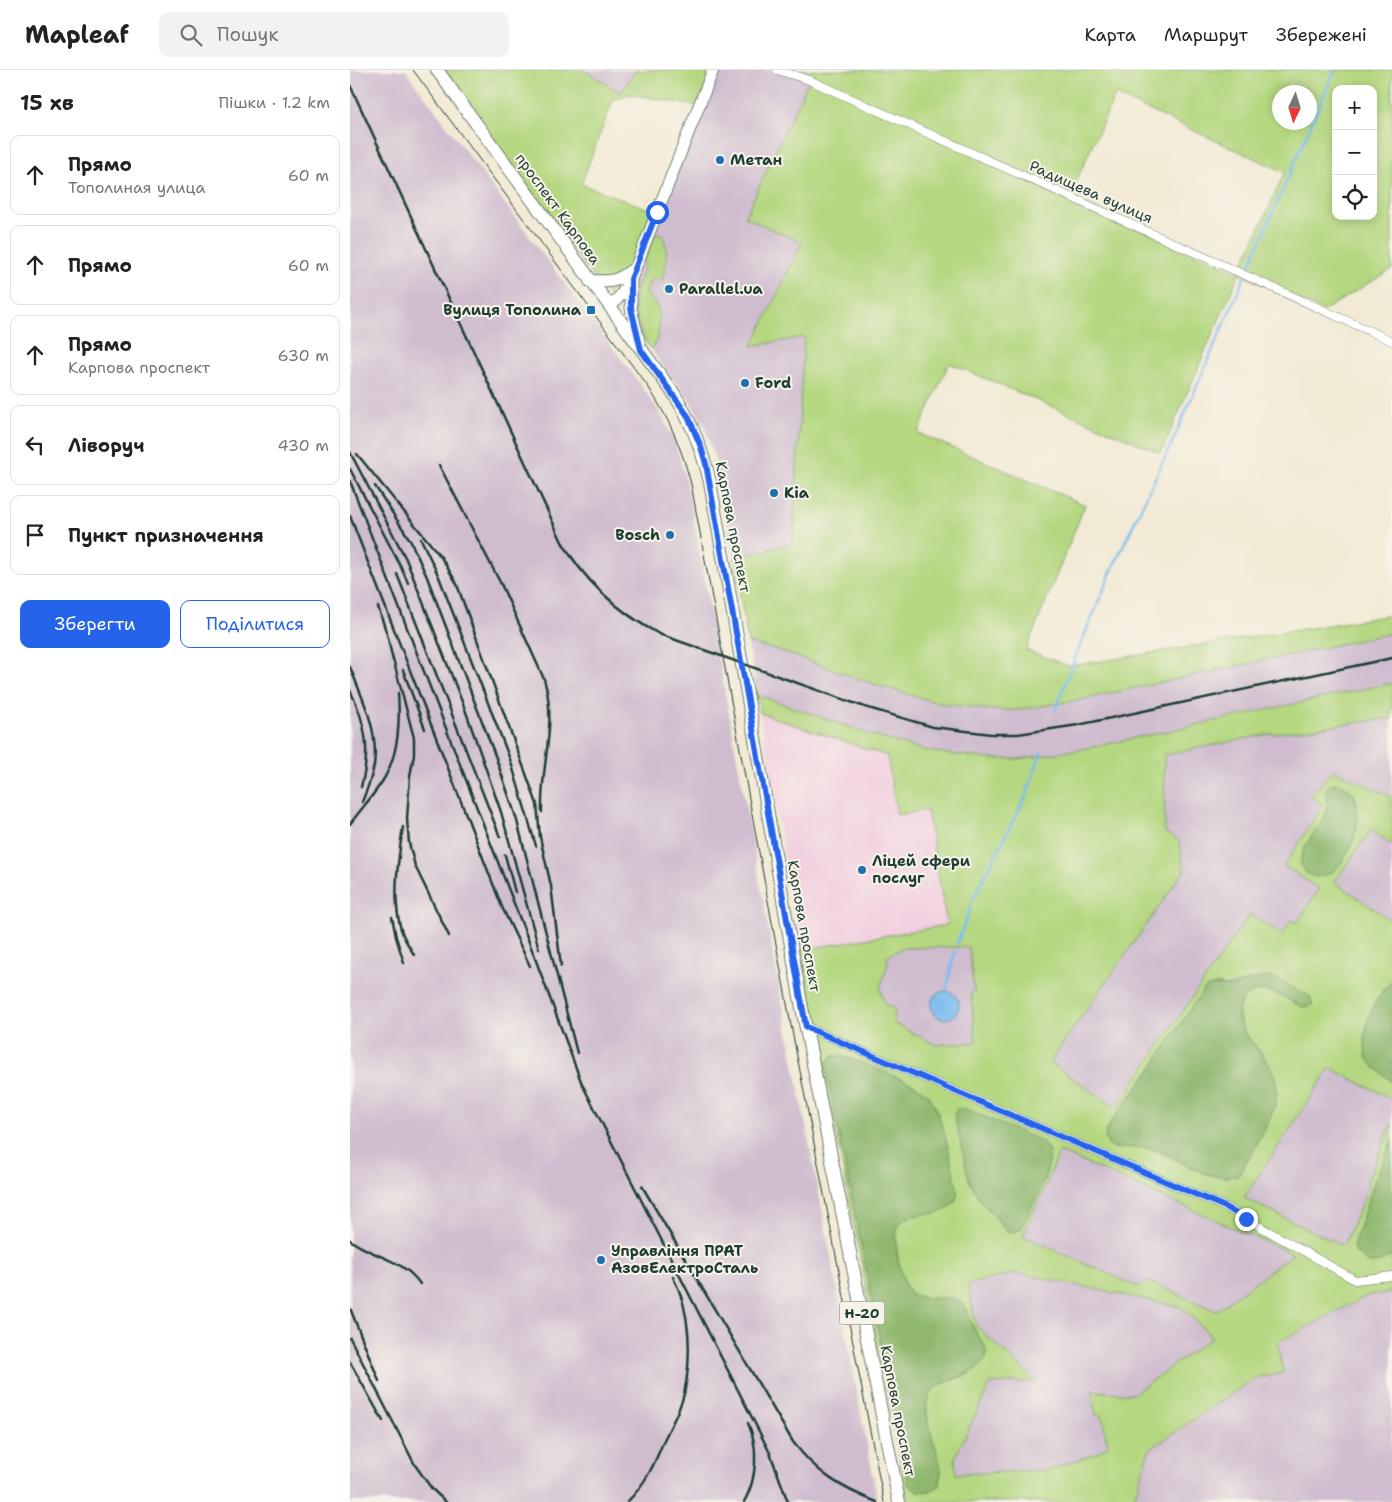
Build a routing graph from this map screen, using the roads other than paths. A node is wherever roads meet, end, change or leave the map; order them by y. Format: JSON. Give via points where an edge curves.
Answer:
{"nodes":[{"id":1,"x":437,"y":70,"type":"edge"},
{"id":2,"x":713,"y":70,"type":"edge"},
{"id":3,"x":777,"y":70,"type":"edge"},
{"id":4,"x":633,"y":273,"type":"junction"},
{"id":5,"x":590,"y":281,"type":"junction"},
{"id":6,"x":610,"y":307,"type":"junction"},
{"id":7,"x":1392,"y":341,"type":"edge"},
{"id":8,"x":641,"y":350,"type":"junction"},
{"id":9,"x":653,"y":366,"type":"joint"},
{"id":10,"x":806,"y":1027,"type":"junction"},
{"id":11,"x":1392,"y":1276,"type":"edge"},
{"id":12,"x":899,"y":1502,"type":"edge"}],
"edges":[{"from":1,"to":5,"type":"main road","name":"проспект Карпова"},
{"from":2,"to":4,"type":"main road"},
{"from":3,"to":7,"type":"street","name":"Радищева вулиця","via":[[809,80]]},
{"from":4,"to":5,"type":"main road","via":[[613,282]]},
{"from":4,"to":6,"type":"main road","via":[[621,296]]},
{"from":4,"to":8,"type":"main road","via":[[631,308]]},
{"from":5,"to":6,"type":"main road","name":"проспект Карпова"},
{"from":6,"to":8,"type":"main road","name":"проспект Карпова"},
{"from":8,"to":9,"type":"main road","name":"проспект Карпова"},
{"from":9,"to":10,"type":"main road","name":"Карпова проспект","number":"Н-20","via":[[688,416],[701,447],[710,482]]},
{"from":10,"to":11,"type":"street","via":[[1225,1207],[1354,1280]]},
{"from":10,"to":12,"type":"main road","name":"Карпова проспект","number":"Н-20"}]}
